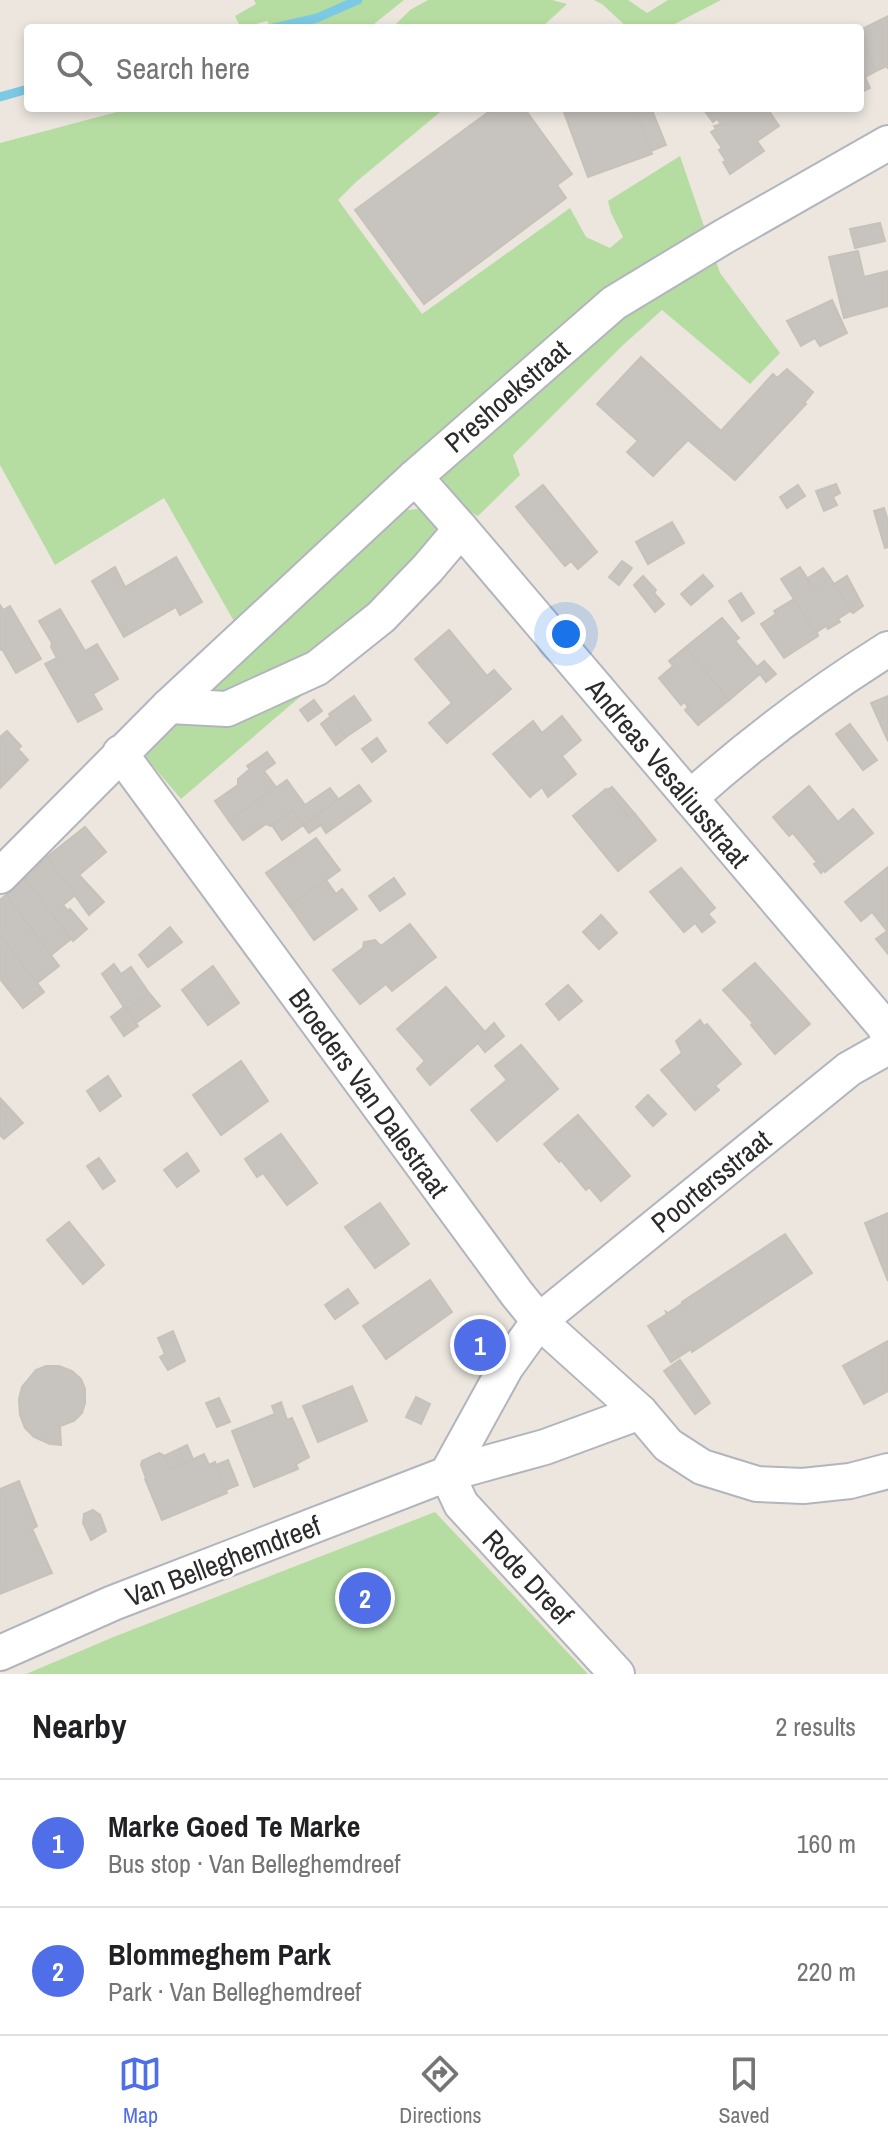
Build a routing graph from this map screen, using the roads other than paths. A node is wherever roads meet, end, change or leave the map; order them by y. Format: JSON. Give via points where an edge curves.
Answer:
{"nodes":[{"id":1,"x":888,"y":143,"type":"edge"},
{"id":2,"x":415,"y":477,"type":"junction"},
{"id":3,"x":461,"y":529,"type":"junction"},
{"id":4,"x":888,"y":649,"type":"edge"},
{"id":5,"x":169,"y":706,"type":"junction"},
{"id":6,"x":120,"y":753,"type":"junction"},
{"id":7,"x":690,"y":798,"type":"junction"},
{"id":8,"x":0,"y":876,"type":"edge"},
{"id":9,"x":888,"y":1035,"type":"edge"},
{"id":10,"x":888,"y":1047,"type":"edge"},
{"id":11,"x":539,"y":1321,"type":"junction"},
{"id":12,"x":640,"y":1412,"type":"junction"},
{"id":13,"x":888,"y":1471,"type":"edge"},
{"id":14,"x":447,"y":1474,"type":"junction"},
{"id":15,"x":0,"y":1653,"type":"edge"},
{"id":16,"x":617,"y":1674,"type":"edge"}],
"edges":[{"from":1,"to":2,"type":"street","name":"Preshoekstraat","via":[[614,303]]},
{"from":2,"to":3,"type":"street","name":"Andreas Vesaliusstraat"},
{"from":2,"to":5,"type":"street","name":"Preshoekstraat"},
{"from":3,"to":5,"type":"street","via":[[381,617],[317,668],[227,709]]},
{"from":3,"to":7,"type":"street","name":"Andreas Vesaliusstraat"},
{"from":4,"to":7,"type":"street","via":[[819,695]]},
{"from":5,"to":6,"type":"street","name":"Preshoekstraat"},
{"from":6,"to":8,"type":"street","name":"Preshoekstraat"},
{"from":6,"to":11,"type":"street","name":"Broeders Van Dalestraat"},
{"from":7,"to":9,"type":"street","name":"Andreas Vesaliusstraat"},
{"from":10,"to":11,"type":"street","name":"Poortersstraat","via":[[849,1069]]},
{"from":11,"to":12,"type":"street","name":"Broeders Van Dalestraat"},
{"from":11,"to":14,"type":"street","via":[[506,1367]]},
{"from":12,"to":13,"type":"street","name":"Broeders Van Dalestraat","via":[[668,1445],[702,1467],[757,1484],[803,1486]]},
{"from":12,"to":14,"type":"street","name":"Van Belleghemdreef","via":[[545,1447]]},
{"from":14,"to":15,"type":"street","name":"Van Belleghemdreef","via":[[113,1603]]},
{"from":14,"to":16,"type":"street","name":"Rode Dreef","via":[[461,1504]]}]}
